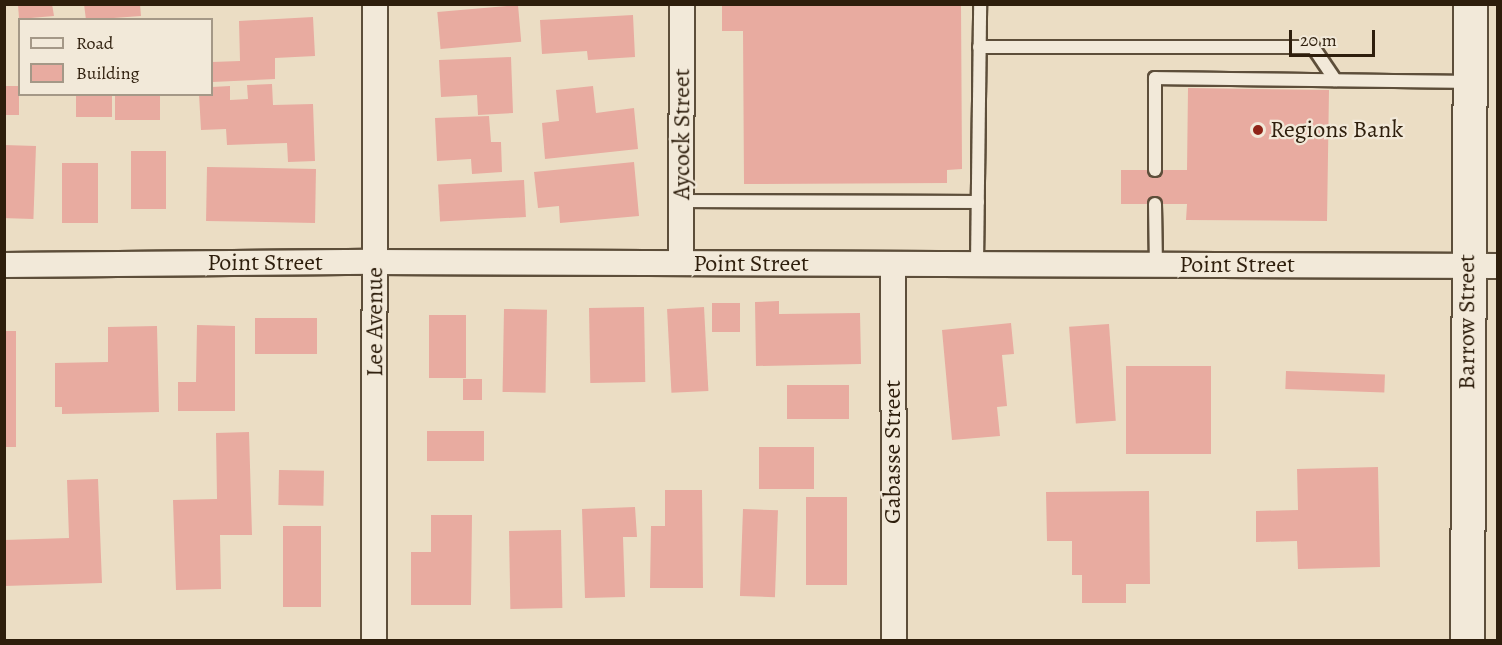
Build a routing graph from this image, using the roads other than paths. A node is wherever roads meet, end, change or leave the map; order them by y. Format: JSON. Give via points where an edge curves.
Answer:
{"nodes":[{"id":1,"x":375,"y":4,"type":"edge"},
{"id":2,"x":682,"y":4,"type":"edge"},
{"id":3,"x":980,"y":4,"type":"edge"},
{"id":4,"x":1470,"y":4,"type":"edge"},
{"id":5,"x":979,"y":47,"type":"junction"},
{"id":6,"x":1335,"y":80,"type":"junction"},
{"id":7,"x":1469,"y":82,"type":"junction"},
{"id":8,"x":1155,"y":170,"type":"dead end"},
{"id":9,"x":682,"y":201,"type":"junction"},
{"id":10,"x":978,"y":202,"type":"junction"},
{"id":11,"x":1155,"y":204,"type":"dead end"},
{"id":12,"x":375,"y":262,"type":"junction"},
{"id":13,"x":681,"y":263,"type":"junction"},
{"id":14,"x":893,"y":264,"type":"junction"},
{"id":15,"x":977,"y":264,"type":"junction"},
{"id":16,"x":4,"y":265,"type":"edge"},
{"id":17,"x":1155,"y":265,"type":"junction"},
{"id":18,"x":1482,"y":266,"type":"edge"},
{"id":19,"x":374,"y":640,"type":"edge"},
{"id":20,"x":894,"y":640,"type":"edge"},
{"id":21,"x":1467,"y":640,"type":"edge"}],
"edges":[{"from":1,"to":12,"type":"street","name":"Lee Avenue"},
{"from":2,"to":9,"type":"street","name":"Aycock Street"},
{"from":3,"to":5,"type":"lane"},
{"from":4,"to":7,"type":"main road","name":"Barrow Street"},
{"from":5,"to":6,"type":"lane","via":[[1313,47]]},
{"from":5,"to":10,"type":"lane"},
{"from":6,"to":7,"type":"lane"},
{"from":6,"to":8,"type":"lane","via":[[1155,78]]},
{"from":7,"to":18,"type":"main road","name":"Barrow Street"},
{"from":9,"to":10,"type":"lane"},
{"from":9,"to":13,"type":"street","name":"Aycock Street"},
{"from":10,"to":15,"type":"lane"},
{"from":11,"to":17,"type":"lane"},
{"from":12,"to":13,"type":"street","name":"Point Street"},
{"from":12,"to":16,"type":"street","name":"Point Street"},
{"from":12,"to":19,"type":"street","name":"Lee Avenue"},
{"from":13,"to":14,"type":"street","name":"Point Street"},
{"from":14,"to":15,"type":"street","name":"Point Street"},
{"from":14,"to":20,"type":"street","name":"Gabasse Street"},
{"from":15,"to":17,"type":"street","name":"Point Street"},
{"from":17,"to":18,"type":"street","name":"Point Street"},
{"from":18,"to":21,"type":"main road","name":"Barrow Street"}]}
